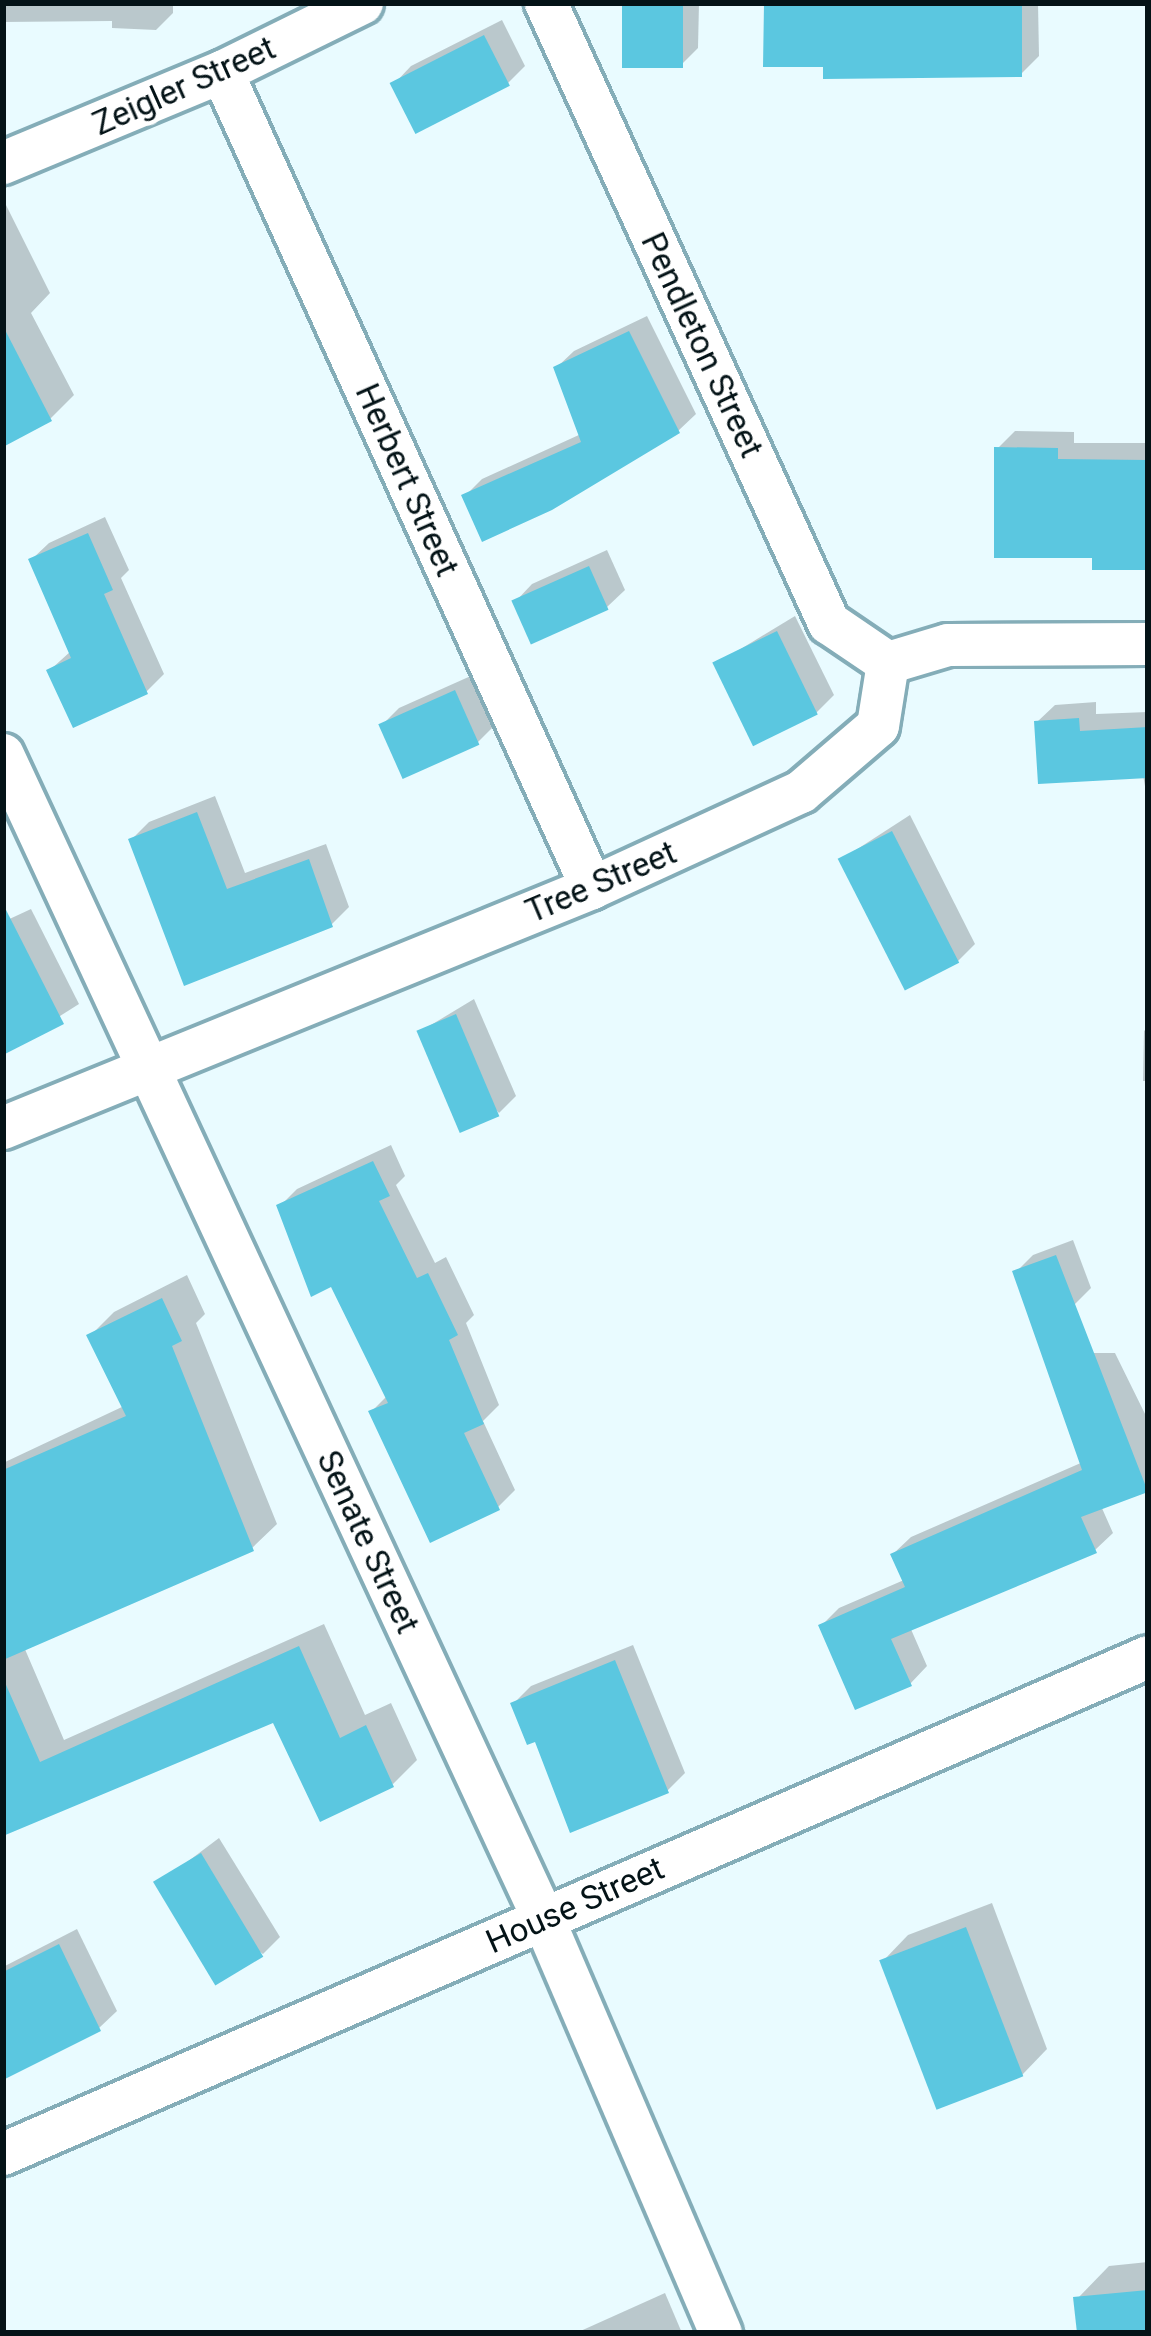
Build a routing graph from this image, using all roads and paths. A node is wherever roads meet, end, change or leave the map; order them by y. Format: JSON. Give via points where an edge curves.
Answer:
{"nodes":[{"id":1,"x":362,"y":3,"type":"edge"},
{"id":2,"x":546,"y":3,"type":"edge"},
{"id":3,"x":222,"y":72,"type":"junction"},
{"id":4,"x":3,"y":163,"type":"edge"},
{"id":5,"x":1148,"y":644,"type":"edge"},
{"id":6,"x":888,"y":663,"type":"junction"},
{"id":7,"x":3,"y":755,"type":"edge"},
{"id":8,"x":592,"y":888,"type":"junction"},
{"id":9,"x":147,"y":1067,"type":"junction"},
{"id":10,"x":3,"y":1128,"type":"edge"},
{"id":11,"x":1148,"y":1657,"type":"edge"},
{"id":12,"x":543,"y":1918,"type":"junction"},
{"id":13,"x":3,"y":2154,"type":"edge"},
{"id":14,"x":721,"y":2333,"type":"edge"}],
"edges":[{"from":1,"to":3,"type":"street","name":"Zeigler Street"},
{"from":2,"to":6,"type":"street","name":"Pendleton Street","via":[[829,622]]},
{"from":3,"to":4,"type":"street","name":"Zeigler Street"},
{"from":3,"to":8,"type":"street","name":"Herbert Street"},
{"from":5,"to":6,"type":"street","via":[[948,646]]},
{"from":6,"to":8,"type":"street","name":"Tree Street","via":[[878,726],[801,792]]},
{"from":7,"to":9,"type":"street","name":"Senate Street"},
{"from":8,"to":9,"type":"street","name":"Tree Street"},
{"from":9,"to":10,"type":"street","name":"Tree Street"},
{"from":9,"to":12,"type":"street","name":"Senate Street"},
{"from":11,"to":12,"type":"street","name":"House Street"},
{"from":12,"to":13,"type":"street","name":"House Street"},
{"from":12,"to":14,"type":"street","name":"Senate Street"}]}
